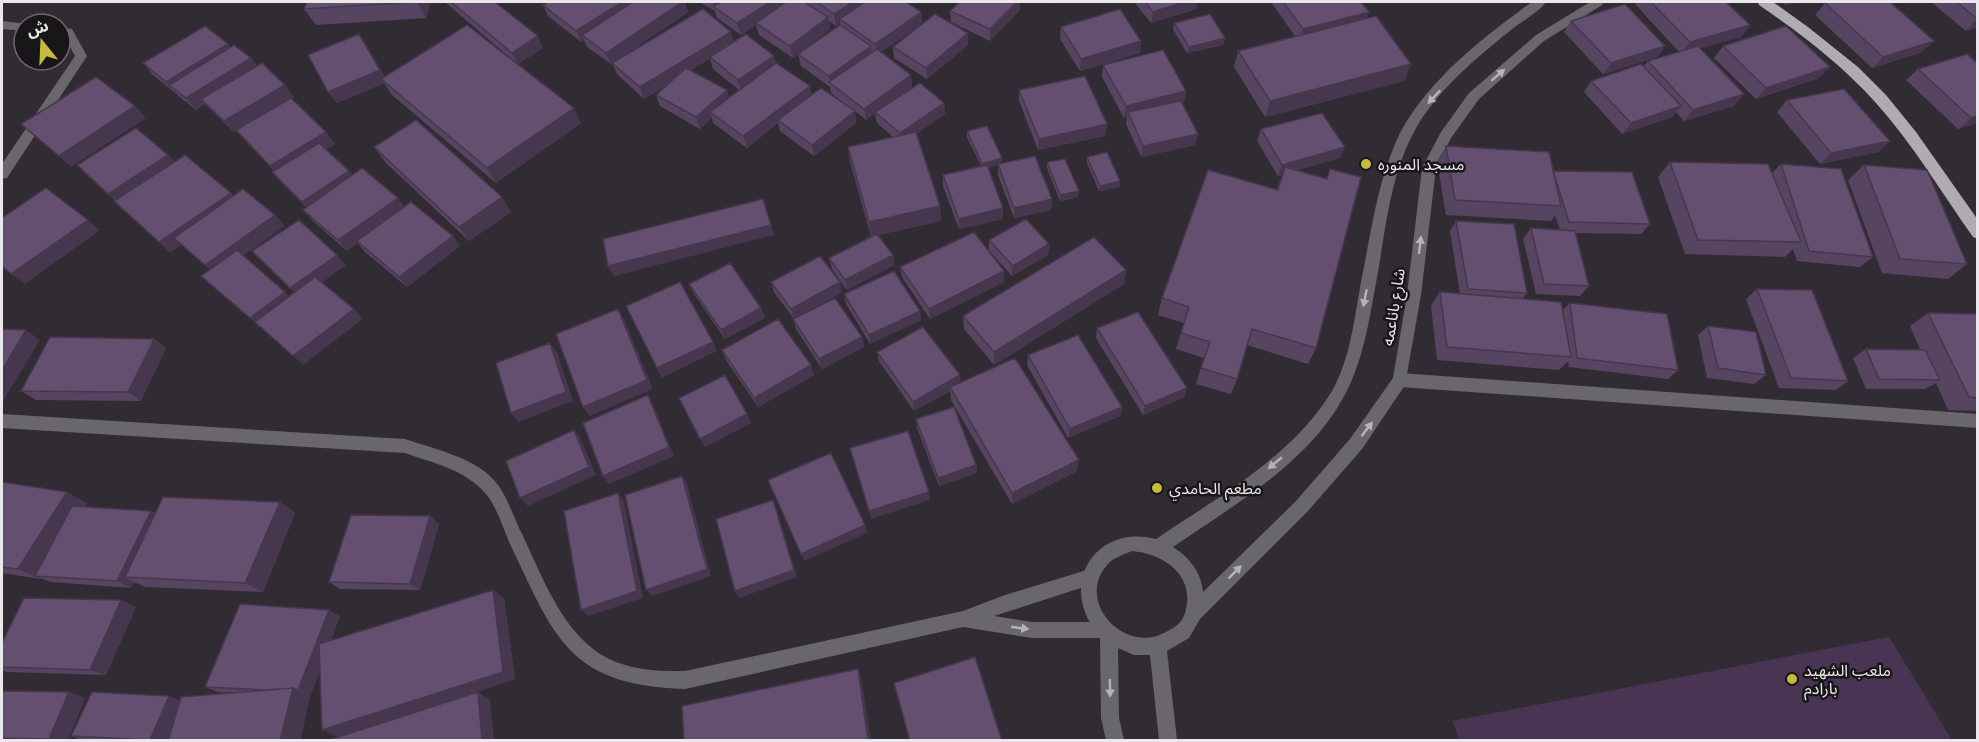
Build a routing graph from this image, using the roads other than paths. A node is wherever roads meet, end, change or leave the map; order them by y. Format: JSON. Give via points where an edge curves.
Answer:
{"nodes":[{"id":1,"x":1539,"y":2,"type":"edge"},
{"id":2,"x":1598,"y":2,"type":"edge"},
{"id":3,"x":1764,"y":2,"type":"edge"},
{"id":4,"x":72,"y":39,"type":"edge"},
{"id":5,"x":72,"y":69,"type":"edge"},
{"id":6,"x":70,"y":72,"type":"edge"},
{"id":7,"x":2,"y":174,"type":"edge"},
{"id":8,"x":1977,"y":233,"type":"edge"},
{"id":9,"x":1400,"y":380,"type":"junction"},
{"id":10,"x":2,"y":421,"type":"edge"},
{"id":11,"x":1977,"y":421,"type":"edge"},
{"id":12,"x":1159,"y":547,"type":"junction"},
{"id":13,"x":1090,"y":577,"type":"junction"},
{"id":14,"x":1194,"y":613,"type":"junction"},
{"id":15,"x":963,"y":619,"type":"junction"},
{"id":16,"x":1106,"y":632,"type":"junction"},
{"id":17,"x":1158,"y":646,"type":"junction"},
{"id":18,"x":1115,"y":741,"type":"edge"},
{"id":19,"x":1168,"y":741,"type":"edge"}],
"edges":[{"from":1,"to":12,"type":"street","name":"شارع باناعمه","one_way":true,"via":[[1452,77],[1409,128],[1393,169],[1355,352],[1337,396],[1306,437],[1256,479]]},
{"from":9,"to":2,"type":"street","name":"شارع باناعمه","one_way":true,"via":[[1429,168],[1446,135],[1474,96],[1540,38]]},
{"from":3,"to":8,"type":"highway","via":[[1827,47],[1866,83],[1901,123]]},
{"from":4,"to":5,"type":"street","via":[[81,56]]},
{"from":6,"to":7,"type":"street"},
{"from":9,"to":11,"type":"street"},
{"from":14,"to":9,"type":"street","name":"شارع باناعمه","one_way":true,"via":[[1302,506],[1356,444]]},
{"from":10,"to":15,"type":"street","via":[[405,446],[463,466],[492,489],[567,636],[590,657],[618,672],[650,679],[685,680],[720,674]]},
{"from":12,"to":13,"type":"street","via":[[1138,543],[1117,547],[1096,564]]},
{"from":12,"to":14,"type":"street","via":[[1186,567],[1196,597]]},
{"from":13,"to":15,"type":"street"},
{"from":13,"to":16,"type":"street","via":[[1087,595],[1092,614]]},
{"from":14,"to":17,"type":"street","via":[[1187,628],[1174,640]]},
{"from":15,"to":16,"type":"street","one_way":true,"via":[[1032,630]]},
{"from":16,"to":17,"type":"street","via":[[1124,644]]},
{"from":16,"to":18,"type":"street","one_way":true,"via":[[1110,718]]},
{"from":17,"to":19,"type":"street"}]}
